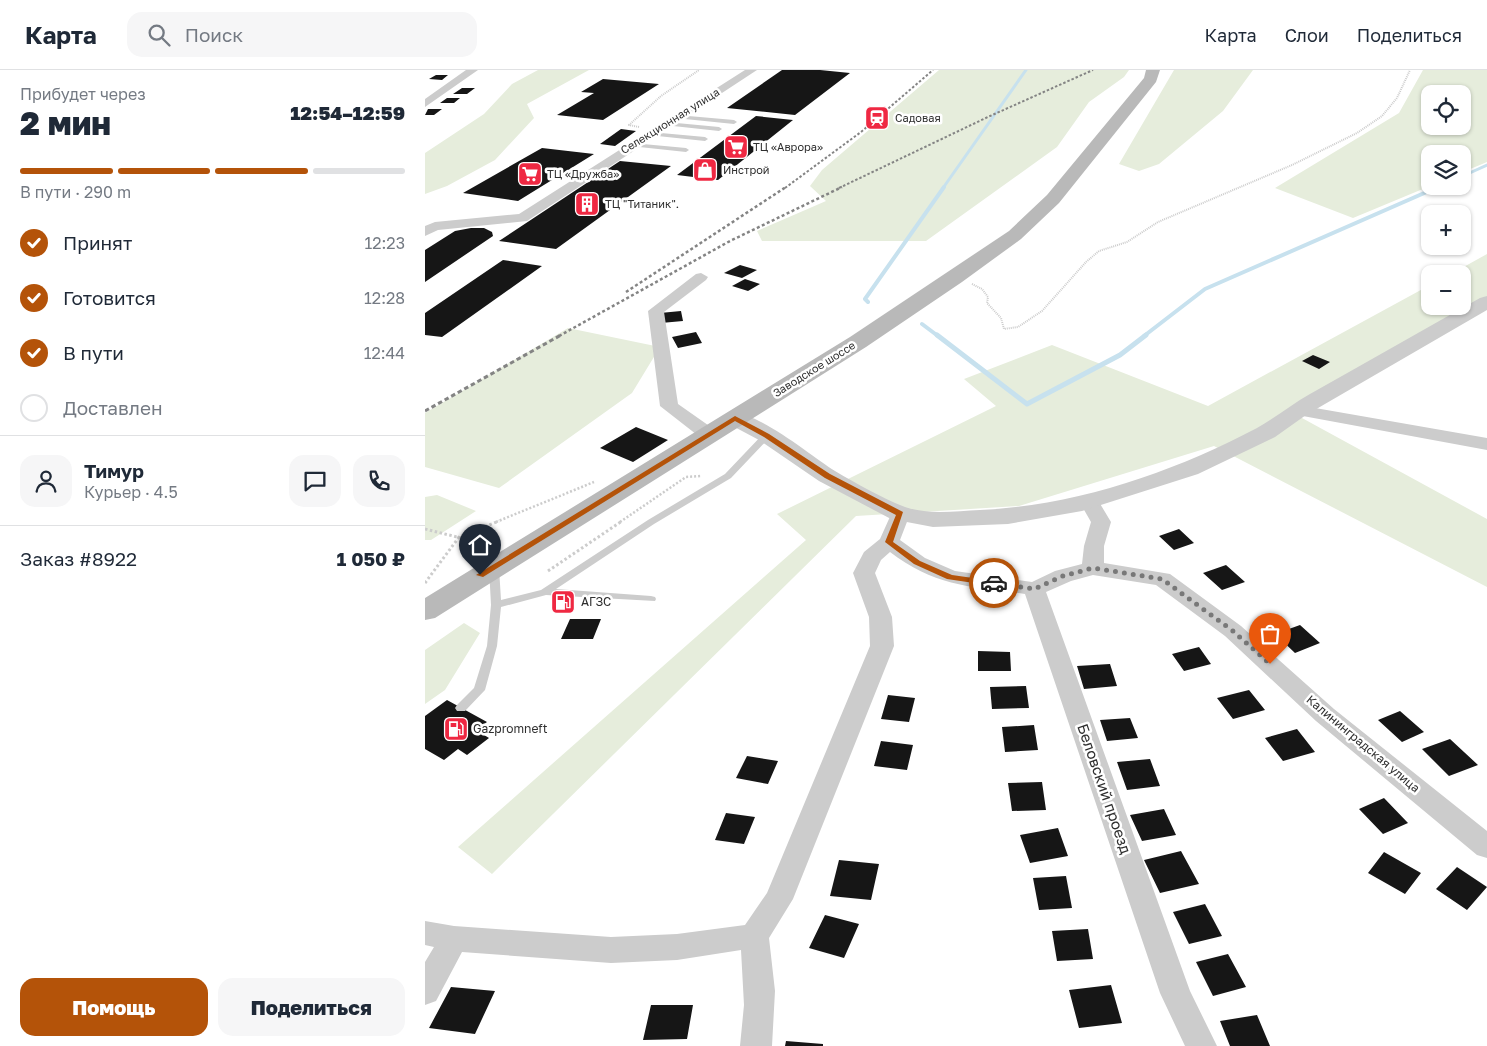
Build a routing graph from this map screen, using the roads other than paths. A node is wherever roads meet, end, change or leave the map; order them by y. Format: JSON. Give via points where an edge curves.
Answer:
{"nodes":[{"id":1,"x":473,"y":70,"type":"edge"},
{"id":2,"x":751,"y":70,"type":"edge"},
{"id":3,"x":1153,"y":70,"type":"edge"},
{"id":4,"x":435,"y":83,"type":"dead end"},
{"id":5,"x":454,"y":84,"type":"junction"},
{"id":6,"x":425,"y":104,"type":"edge"},
{"id":7,"x":677,"y":117,"type":"junction"},
{"id":8,"x":734,"y":122,"type":"dead end"},
{"id":9,"x":666,"y":124,"type":"junction"},
{"id":10,"x":719,"y":129,"type":"dead end"},
{"id":11,"x":644,"y":132,"type":"junction"},
{"id":12,"x":705,"y":139,"type":"dead end"},
{"id":13,"x":632,"y":145,"type":"junction"},
{"id":14,"x":686,"y":150,"type":"dead end"},
{"id":15,"x":425,"y":232,"type":"edge"},
{"id":16,"x":701,"y":277,"type":"dead end"},
{"id":17,"x":1487,"y":302,"type":"edge"},
{"id":18,"x":1298,"y":410,"type":"junction"},
{"id":19,"x":735,"y":418,"type":"junction"},
{"id":20,"x":708,"y":434,"type":"junction"},
{"id":21,"x":767,"y":435,"type":"junction"},
{"id":22,"x":1487,"y":444,"type":"edge"},
{"id":23,"x":1089,"y":501,"type":"junction"},
{"id":24,"x":900,"y":514,"type":"junction"},
{"id":25,"x":889,"y":542,"type":"junction"},
{"id":26,"x":491,"y":555,"type":"junction"},
{"id":27,"x":1093,"y":568,"type":"junction"},
{"id":28,"x":1034,"y":589,"type":"junction"},
{"id":29,"x":545,"y":592,"type":"junction"},
{"id":30,"x":651,"y":599,"type":"dead end"},
{"id":31,"x":496,"y":606,"type":"junction"},
{"id":32,"x":425,"y":611,"type":"edge"},
{"id":33,"x":461,"y":708,"type":"dead end"},
{"id":34,"x":1487,"y":848,"type":"edge"},
{"id":35,"x":425,"y":933,"type":"edge"},
{"id":36,"x":754,"y":936,"type":"junction"},
{"id":37,"x":454,"y":939,"type":"junction"},
{"id":38,"x":425,"y":991,"type":"edge"},
{"id":39,"x":756,"y":1046,"type":"edge"},
{"id":40,"x":1201,"y":1046,"type":"edge"}],
"edges":[{"from":1,"to":5,"type":"street"},
{"from":2,"to":7,"type":"street","name":"Селекционная улица"},
{"from":3,"to":19,"type":"main road","name":"Заводское шоссе","via":[[1151,79],[1053,199],[1015,236],[858,342]]},
{"from":4,"to":5,"type":"street"},
{"from":5,"to":6,"type":"street"},
{"from":7,"to":8,"type":"lane"},
{"from":7,"to":9,"type":"street","name":"Селекционная улица"},
{"from":9,"to":10,"type":"lane"},
{"from":9,"to":11,"type":"street","name":"Селекционная улица"},
{"from":11,"to":12,"type":"lane"},
{"from":11,"to":13,"type":"street","name":"Селекционная улица"},
{"from":13,"to":14,"type":"lane"},
{"from":13,"to":15,"type":"street","name":"Селекционная улица","via":[[522,218],[435,226]]},
{"from":16,"to":20,"type":"street","via":[[656,311],[669,406]]},
{"from":17,"to":18,"type":"street"},
{"from":18,"to":22,"type":"street"},
{"from":18,"to":23,"type":"street","via":[[1267,432],[1190,469]]},
{"from":19,"to":20,"type":"main road","name":"Заводское шоссе"},
{"from":19,"to":21,"type":"street"},
{"from":20,"to":26,"type":"main road","name":"Заводское шоссе"},
{"from":21,"to":24,"type":"street","via":[[827,476]]},
{"from":21,"to":29,"type":"lane","via":[[728,476]]},
{"from":23,"to":24,"type":"street","via":[[1007,516],[933,519]]},
{"from":23,"to":27,"type":"street","via":[[1101,522],[1094,546]]},
{"from":24,"to":25,"type":"street"},
{"from":25,"to":28,"type":"street","via":[[917,563],[950,577]]},
{"from":25,"to":36,"type":"street","via":[[872,557],[864,573],[884,630],[882,646],[779,899]]},
{"from":26,"to":31,"type":"lane"},
{"from":26,"to":32,"type":"main road","name":"Заводское шоссе"},
{"from":27,"to":28,"type":"street","via":[[1063,576]]},
{"from":27,"to":34,"type":"street","name":"Калининградская улица","via":[[1162,579],[1233,631],[1325,715]]},
{"from":28,"to":40,"type":"street","name":"Беловский проезд","via":[[1175,993]]},
{"from":29,"to":30,"type":"lane"},
{"from":29,"to":31,"type":"lane"},
{"from":31,"to":33,"type":"lane","via":[[491,646],[479,690]]},
{"from":35,"to":37,"type":"street"},
{"from":36,"to":37,"type":"street","via":[[677,947],[611,950]]},
{"from":36,"to":39,"type":"street","via":[[759,978]]},
{"from":37,"to":38,"type":"street"}]}
